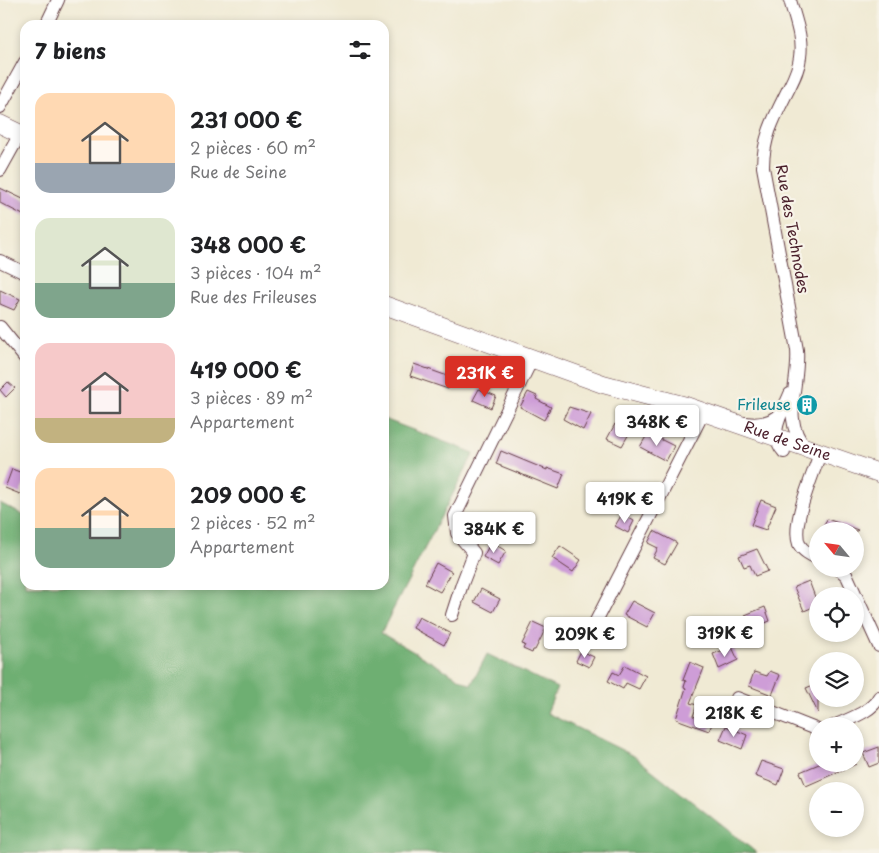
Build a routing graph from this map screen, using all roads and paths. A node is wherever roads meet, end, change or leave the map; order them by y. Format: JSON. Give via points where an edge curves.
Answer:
{"nodes":[{"id":1,"x":58,"y":0,"type":"edge"},
{"id":2,"x":790,"y":0,"type":"edge"},
{"id":3,"x":48,"y":20,"type":"edge"},
{"id":4,"x":20,"y":71,"type":"edge"},
{"id":5,"x":0,"y":107,"type":"edge"},
{"id":6,"x":0,"y":124,"type":"edge"},
{"id":7,"x":20,"y":134,"type":"edge"},
{"id":8,"x":20,"y":138,"type":"edge"},
{"id":9,"x":0,"y":170,"type":"edge"},
{"id":10,"x":0,"y":261,"type":"edge"},
{"id":11,"x":20,"y":271,"type":"edge"},
{"id":12,"x":389,"y":307,"type":"edge"},
{"id":13,"x":0,"y":327,"type":"edge"},
{"id":14,"x":20,"y":352,"type":"edge"},
{"id":15,"x":532,"y":359,"type":"junction"},
{"id":16,"x":795,"y":382,"type":"junction"},
{"id":17,"x":603,"y":384,"type":"junction"},
{"id":18,"x":785,"y":407,"type":"junction"},
{"id":19,"x":793,"y":418,"type":"junction"},
{"id":20,"x":725,"y":419,"type":"junction"},
{"id":21,"x":700,"y":422,"type":"junction"},
{"id":22,"x":777,"y":443,"type":"junction"},
{"id":23,"x":815,"y":455,"type":"junction"},
{"id":24,"x":879,"y":475,"type":"edge"},
{"id":25,"x":809,"y":554,"type":"edge"},
{"id":26,"x":848,"y":578,"type":"edge"},
{"id":27,"x":452,"y":615,"type":"dead end"},
{"id":28,"x":594,"y":625,"type":"dead end"},
{"id":29,"x":879,"y":646,"type":"edge"},
{"id":30,"x":879,"y":697,"type":"edge"},
{"id":31,"x":737,"y":698,"type":"dead end"},
{"id":32,"x":853,"y":717,"type":"edge"},
{"id":33,"x":809,"y":726,"type":"edge"}],
"edges":[{"from":1,"to":3,"type":"street"},
{"from":2,"to":16,"type":"street","name":"Rue des Technodes","via":[[801,56],[767,135],[763,167],[796,339]]},
{"from":4,"to":5,"type":"street"},
{"from":6,"to":7,"type":"street"},
{"from":8,"to":9,"type":"street"},
{"from":10,"to":11,"type":"street"},
{"from":12,"to":15,"type":"street","name":"Rue de Seine"},
{"from":13,"to":14,"type":"street"},
{"from":15,"to":17,"type":"street","name":"Rue de Seine"},
{"from":15,"to":27,"type":"street","via":[[455,516],[457,533],[474,553]]},
{"from":16,"to":18,"type":"street","name":"Rue des Technodes"},
{"from":16,"to":19,"type":"street","name":"Rue des Technodes"},
{"from":17,"to":20,"type":"street","name":"Rue de Seine","via":[[668,400]]},
{"from":17,"to":21,"type":"street"},
{"from":18,"to":20,"type":"street","via":[[776,418],[764,423]]},
{"from":18,"to":22,"type":"street","name":"Rue des Technodes","via":[[777,426]]},
{"from":19,"to":22,"type":"street","via":[[788,431]]},
{"from":19,"to":23,"type":"street","name":"Rue des Technodes","via":[[796,434]]},
{"from":20,"to":22,"type":"street","name":"Rue de Seine"},
{"from":21,"to":22,"type":"street"},
{"from":21,"to":28,"type":"street"},
{"from":22,"to":23,"type":"street"},
{"from":23,"to":24,"type":"street","via":[[848,471]]},
{"from":23,"to":25,"type":"street","via":[[796,527],[800,545]]},
{"from":26,"to":29,"type":"street"},
{"from":30,"to":32,"type":"street","via":[[877,702]]},
{"from":31,"to":33,"type":"street"}]}
